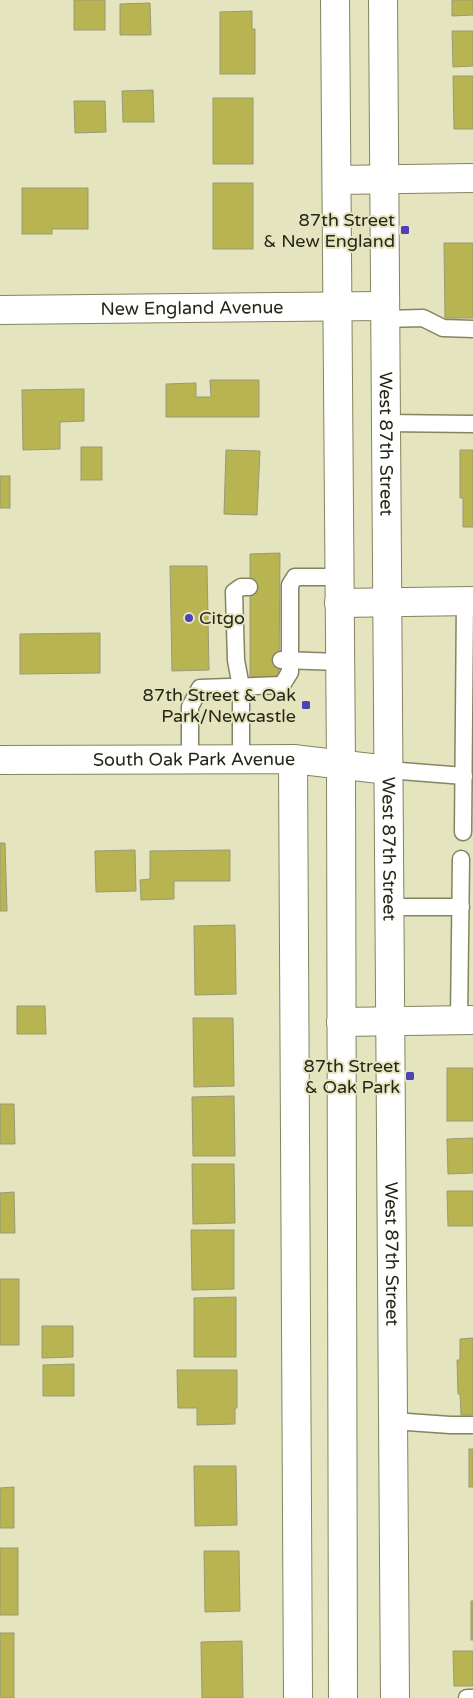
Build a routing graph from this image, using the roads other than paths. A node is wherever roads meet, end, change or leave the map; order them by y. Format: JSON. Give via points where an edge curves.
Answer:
{"nodes":[{"id":1,"x":336,"y":0,"type":"edge"},
{"id":2,"x":383,"y":0,"type":"edge"},
{"id":3,"x":473,"y":178,"type":"edge"},
{"id":4,"x":337,"y":180,"type":"junction"},
{"id":5,"x":383,"y":180,"type":"junction"},
{"id":6,"x":338,"y":307,"type":"junction"},
{"id":7,"x":0,"y":310,"type":"edge"},
{"id":8,"x":384,"y":313,"type":"junction"},
{"id":9,"x":473,"y":329,"type":"edge"},
{"id":10,"x":385,"y":423,"type":"junction"},
{"id":11,"x":473,"y":424,"type":"edge"},
{"id":12,"x":249,"y":587,"type":"dead end"},
{"id":13,"x":339,"y":590,"type":"junction"},
{"id":14,"x":469,"y":601,"type":"edge"},
{"id":15,"x":386,"y":602,"type":"junction"},
{"id":16,"x":285,"y":660,"type":"junction"},
{"id":17,"x":340,"y":662,"type":"junction"},
{"id":18,"x":469,"y":669,"type":"edge"},
{"id":19,"x":241,"y":687,"type":"junction"},
{"id":20,"x":190,"y":759,"type":"junction"},
{"id":21,"x":241,"y":759,"type":"junction"},
{"id":22,"x":293,"y":759,"type":"junction"},
{"id":23,"x":0,"y":760,"type":"edge"},
{"id":24,"x":341,"y":764,"type":"junction"},
{"id":25,"x":388,"y":770,"type":"junction"},
{"id":26,"x":464,"y":776,"type":"junction"},
{"id":27,"x":463,"y":832,"type":"dead end"},
{"id":28,"x":461,"y":859,"type":"dead end"},
{"id":29,"x":389,"y":907,"type":"junction"},
{"id":30,"x":461,"y":907,"type":"junction"},
{"id":31,"x":466,"y":1020,"type":"edge"},
{"id":32,"x":390,"y":1021,"type":"junction"},
{"id":33,"x":341,"y":1022,"type":"junction"},
{"id":34,"x":393,"y":1421,"type":"junction"},
{"id":35,"x":473,"y":1425,"type":"edge"},
{"id":36,"x":298,"y":1698,"type":"edge"},
{"id":37,"x":343,"y":1698,"type":"edge"},
{"id":38,"x":395,"y":1698,"type":"edge"},
{"id":39,"x":467,"y":1698,"type":"edge"},
{"id":40,"x":473,"y":1698,"type":"edge"}],
"edges":[{"from":1,"to":4,"type":"main road"},
{"from":2,"to":5,"type":"main road","name":"West 87th Street"},
{"from":3,"to":5,"type":"main road"},
{"from":4,"to":5,"type":"main road"},
{"from":4,"to":6,"type":"main road"},
{"from":5,"to":8,"type":"main road","name":"West 87th Street"},
{"from":6,"to":7,"type":"main road","name":"New England Avenue"},
{"from":6,"to":8,"type":"main road","name":"New England Avenue"},
{"from":6,"to":13,"type":"main road"},
{"from":8,"to":9,"type":"lane","via":[[423,318],[443,328]]},
{"from":8,"to":10,"type":"main road","name":"West 87th Street"},
{"from":10,"to":11,"type":"lane"},
{"from":10,"to":15,"type":"main road","name":"West 87th Street"},
{"from":12,"to":19,"type":"lane","via":[[241,587],[234,592],[243,660]]},
{"from":13,"to":15,"type":"main road"},
{"from":13,"to":16,"type":"lane","via":[[295,577],[285,586]]},
{"from":13,"to":17,"type":"main road"},
{"from":14,"to":15,"type":"main road"},
{"from":14,"to":18,"type":"lane"},
{"from":15,"to":25,"type":"main road","name":"West 87th Street"},
{"from":16,"to":17,"type":"lane"},
{"from":16,"to":19,"type":"lane","via":[[290,672],[282,685]]},
{"from":17,"to":24,"type":"main road"},
{"from":18,"to":26,"type":"lane"},
{"from":19,"to":20,"type":"lane","via":[[200,688],[190,707]]},
{"from":19,"to":21,"type":"lane"},
{"from":20,"to":21,"type":"main road","name":"South Oak Park Avenue"},
{"from":20,"to":23,"type":"main road","name":"South Oak Park Avenue"},
{"from":21,"to":22,"type":"main road","name":"South Oak Park Avenue"},
{"from":22,"to":24,"type":"main road","name":"South Oak Park Avenue"},
{"from":22,"to":36,"type":"main road"},
{"from":24,"to":25,"type":"main road","name":"South Oak Park Avenue"},
{"from":24,"to":33,"type":"main road"},
{"from":25,"to":26,"type":"lane"},
{"from":25,"to":29,"type":"main road","name":"West 87th Street"},
{"from":26,"to":27,"type":"lane"},
{"from":28,"to":30,"type":"lane"},
{"from":29,"to":30,"type":"lane"},
{"from":29,"to":32,"type":"main road","name":"West 87th Street"},
{"from":30,"to":31,"type":"lane"},
{"from":31,"to":32,"type":"main road"},
{"from":32,"to":33,"type":"main road"},
{"from":32,"to":34,"type":"main road","name":"West 87th Street"},
{"from":33,"to":37,"type":"main road"},
{"from":34,"to":35,"type":"lane"},
{"from":34,"to":38,"type":"main road","name":"West 87th Street"},
{"from":39,"to":40,"type":"lane"}]}
